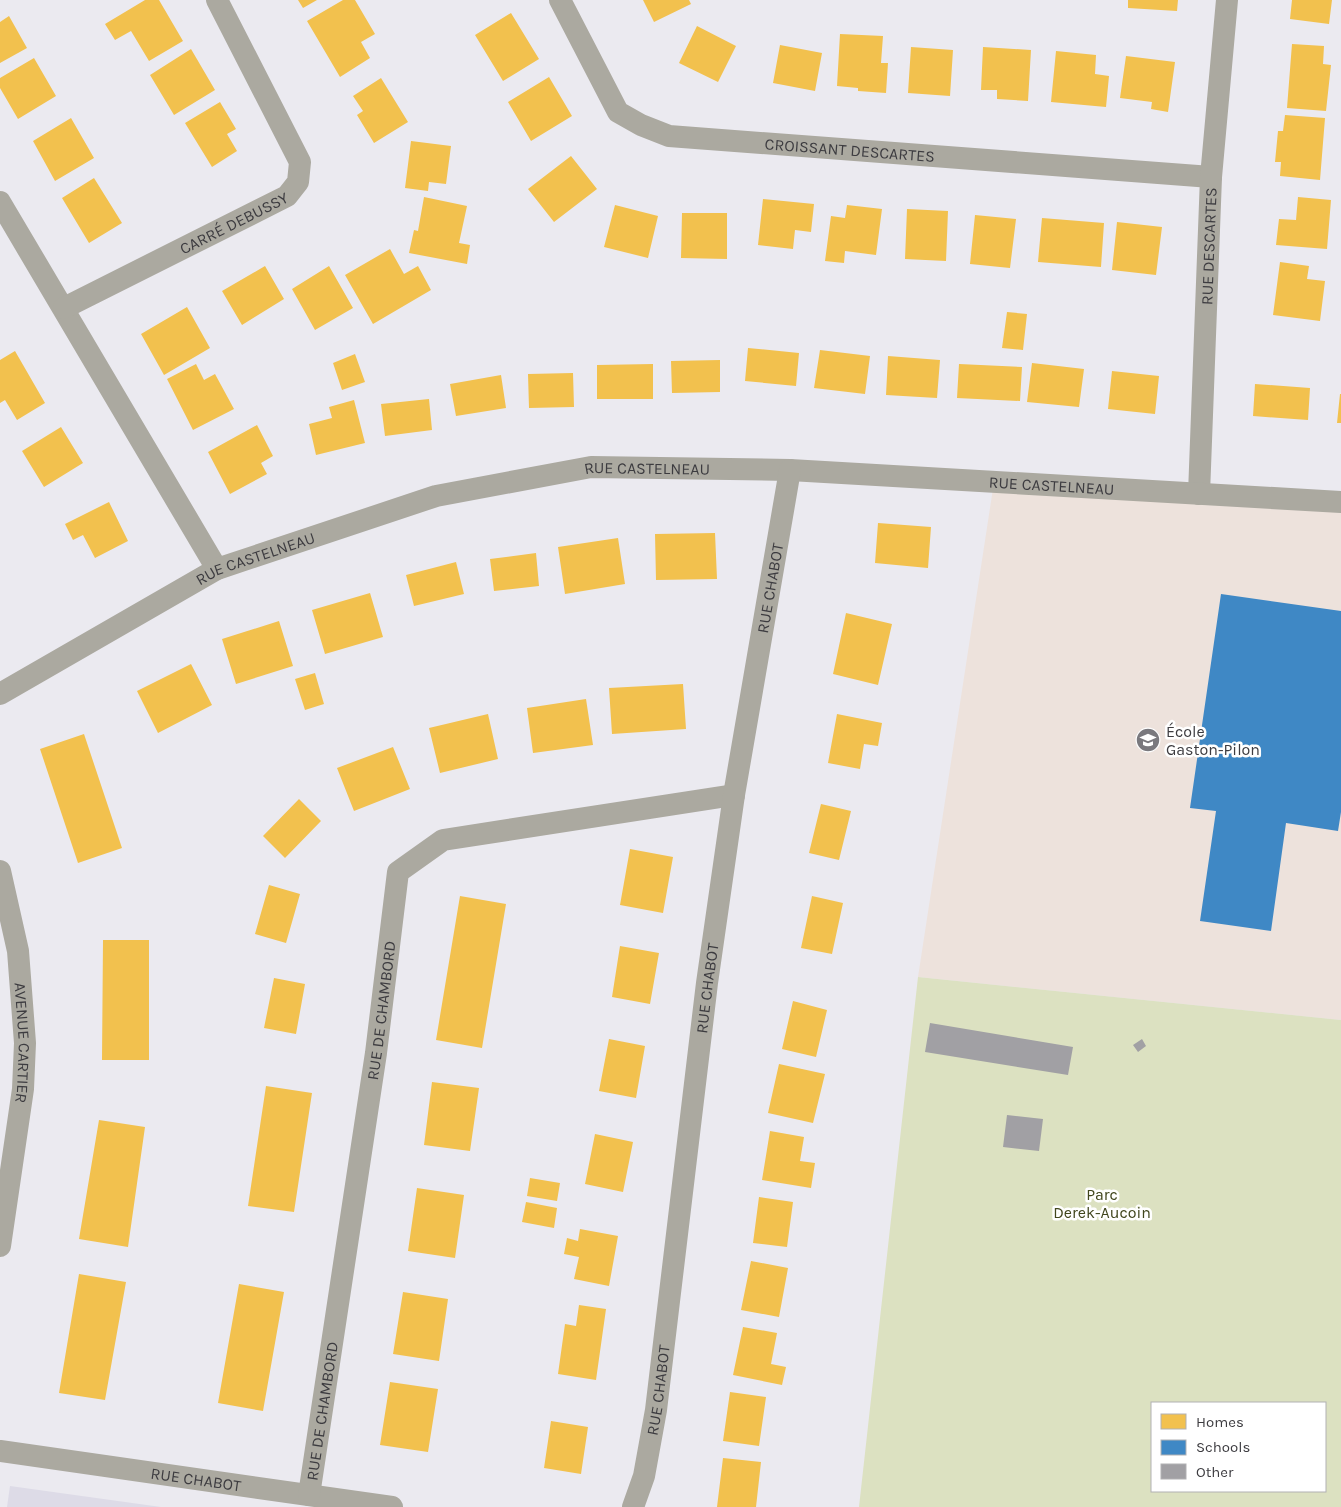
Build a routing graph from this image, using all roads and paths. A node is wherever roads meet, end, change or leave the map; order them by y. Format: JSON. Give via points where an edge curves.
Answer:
{"nodes":[{"id":1,"x":217,"y":0,"type":"edge"},
{"id":2,"x":560,"y":0,"type":"edge"},
{"id":3,"x":1227,"y":0,"type":"edge"},
{"id":4,"x":1211,"y":177,"type":"junction"},
{"id":5,"x":0,"y":202,"type":"edge"},
{"id":6,"x":64,"y":308,"type":"junction"},
{"id":7,"x":790,"y":470,"type":"junction"},
{"id":8,"x":1199,"y":494,"type":"junction"},
{"id":9,"x":1341,"y":502,"type":"edge"},
{"id":10,"x":218,"y":569,"type":"junction"},
{"id":11,"x":0,"y":694,"type":"edge"},
{"id":12,"x":734,"y":795,"type":"junction"},
{"id":13,"x":0,"y":871,"type":"edge"},
{"id":14,"x":6,"y":1173,"type":"edge"},
{"id":15,"x":0,"y":1246,"type":"edge"},
{"id":16,"x":0,"y":1451,"type":"edge"},
{"id":17,"x":309,"y":1495,"type":"junction"},
{"id":18,"x":392,"y":1507,"type":"edge"},
{"id":19,"x":633,"y":1507,"type":"edge"}],
"edges":[{"from":1,"to":6,"type":"street","name":"CARRÉ DEBUSSY","via":[[300,162],[298,182],[287,196]]},
{"from":2,"to":4,"type":"street","name":"CROISSANT DESCARTES","via":[[618,112],[669,136]]},
{"from":3,"to":4,"type":"street","name":"RUE DESCARTES"},
{"from":4,"to":8,"type":"street","name":"RUE DESCARTES"},
{"from":5,"to":6,"type":"street"},
{"from":6,"to":10,"type":"street"},
{"from":7,"to":8,"type":"street","name":"RUE CASTELNEAU"},
{"from":7,"to":10,"type":"street","name":"RUE CASTELNEAU","via":[[591,467],[436,496]]},
{"from":7,"to":12,"type":"street","name":"RUE CHABOT"},
{"from":8,"to":9,"type":"street","name":"RUE CASTELNEAU"},
{"from":10,"to":11,"type":"street","name":"RUE CASTELNEAU"},
{"from":12,"to":17,"type":"street","name":"RUE DE CHAMBORD","via":[[443,840],[398,872],[376,1053]]},
{"from":12,"to":19,"type":"street","name":"RUE CHABOT","via":[[656,1410],[644,1476]]},
{"from":13,"to":14,"type":"street","name":"AVENUE CARTIER","via":[[18,951],[25,1043],[23,1089]]},
{"from":14,"to":15,"type":"street","name":"AVENUE CARTIER"},
{"from":16,"to":17,"type":"street","name":"RUE CHABOT"},
{"from":17,"to":18,"type":"street","name":"RUE CHABOT"}]}
